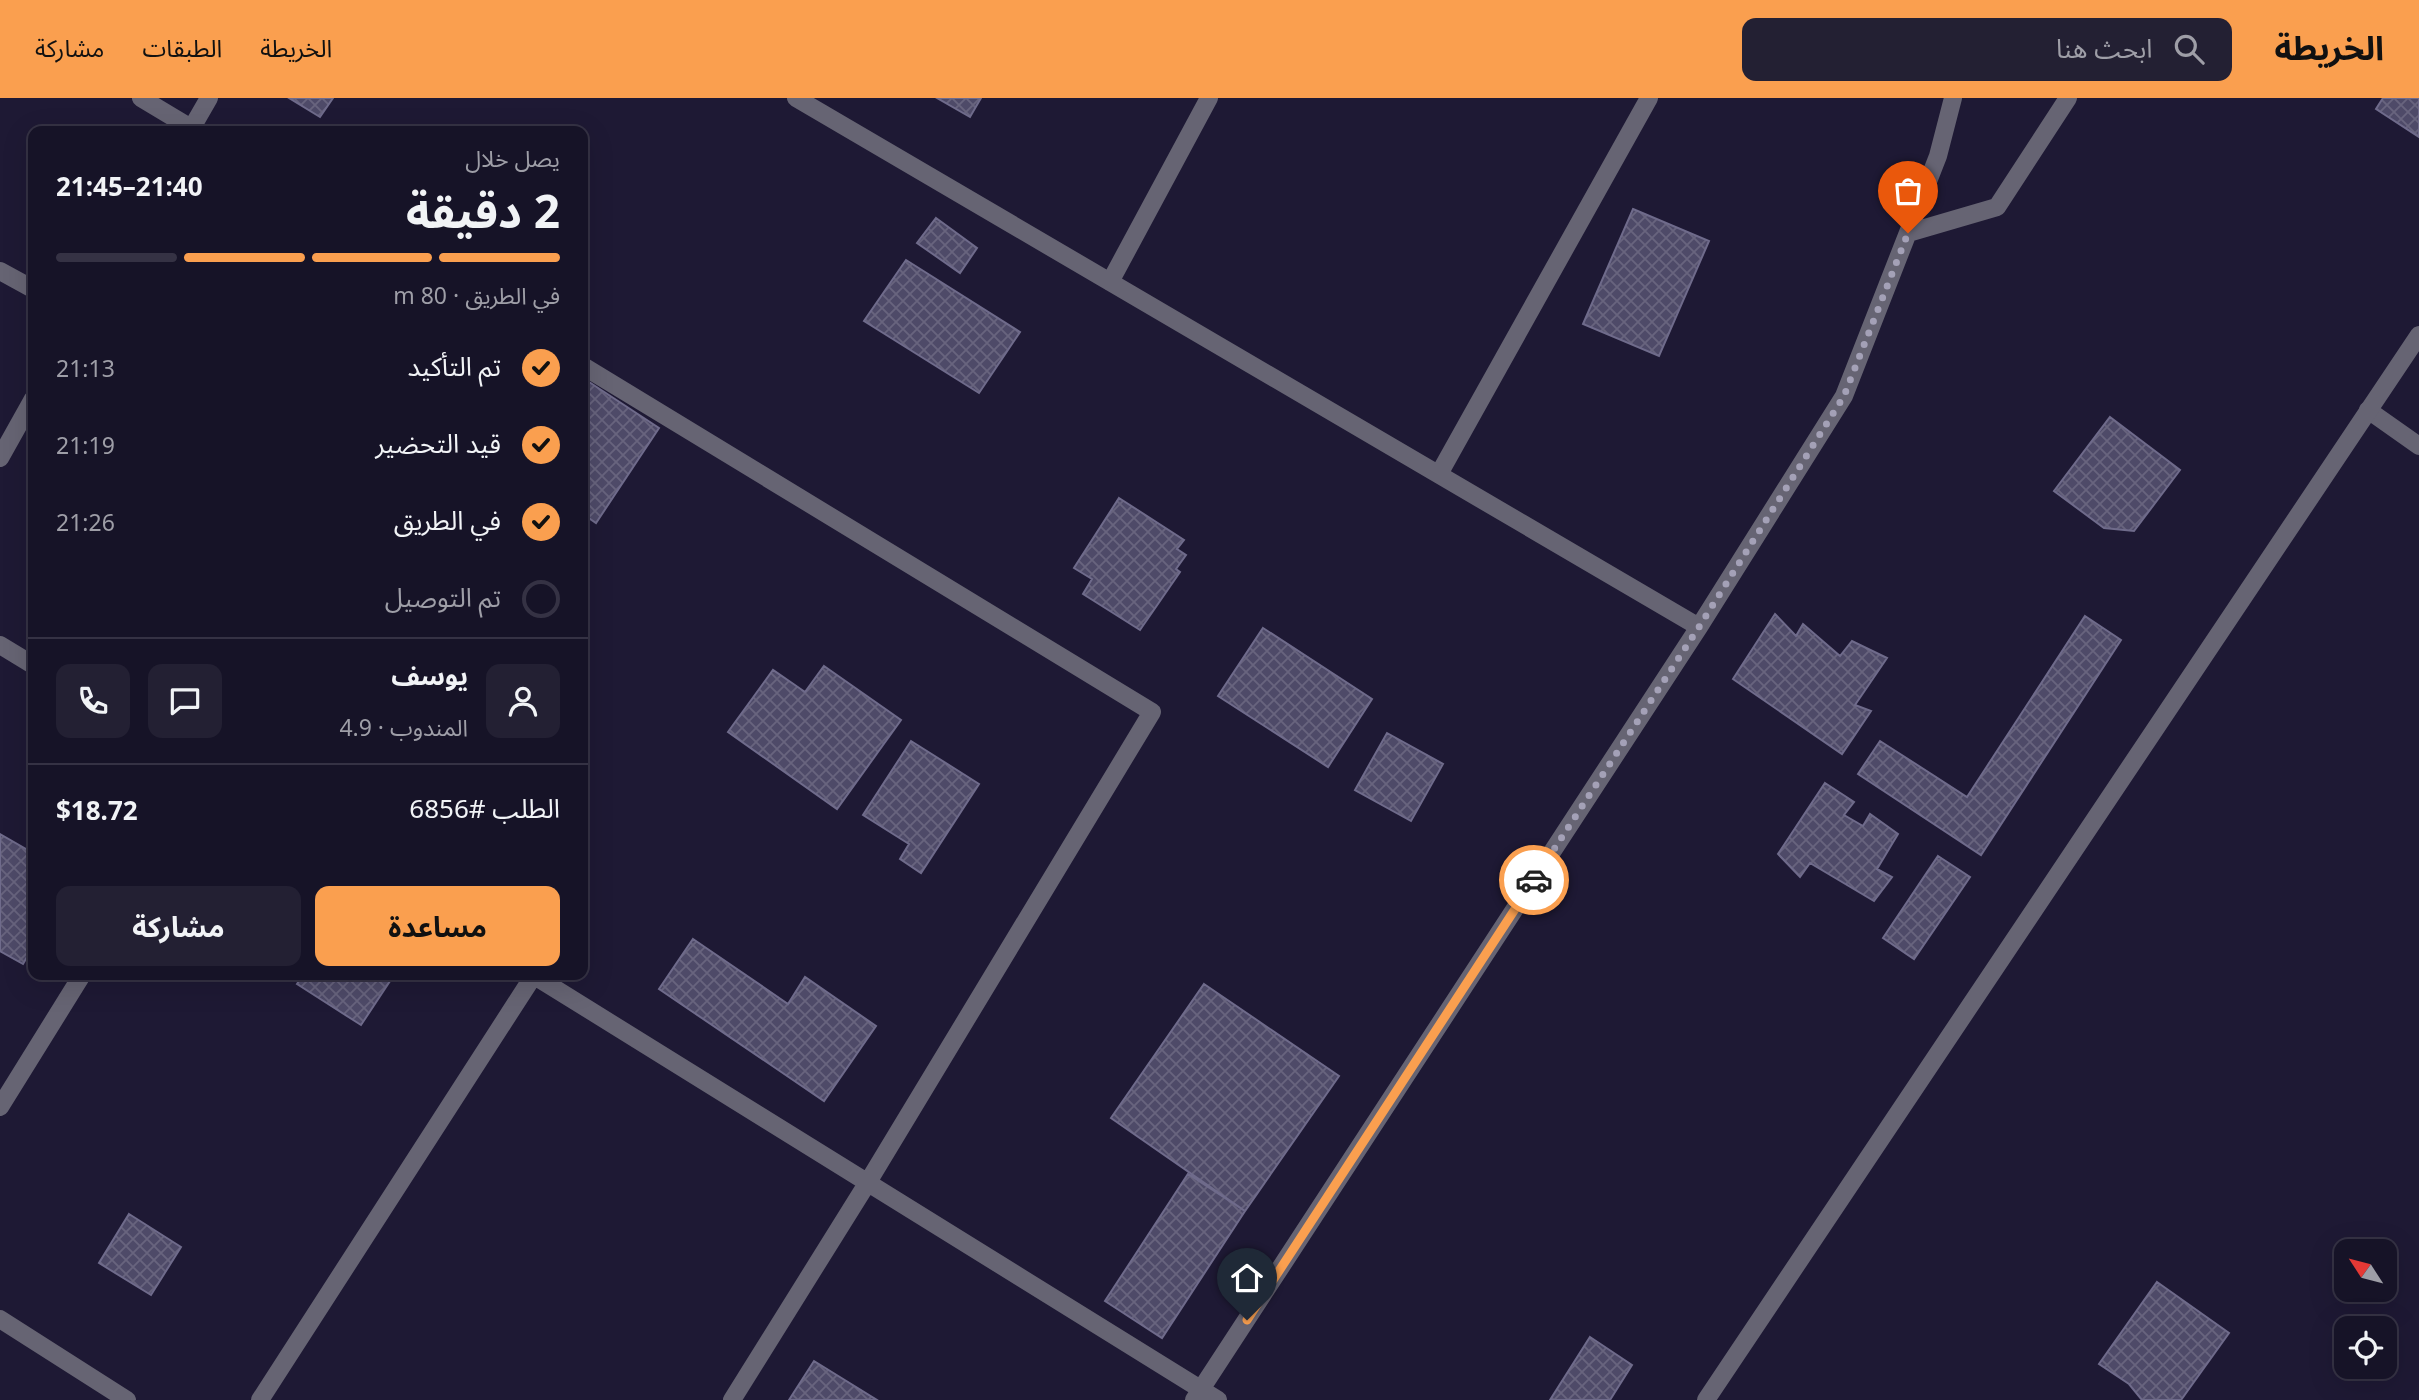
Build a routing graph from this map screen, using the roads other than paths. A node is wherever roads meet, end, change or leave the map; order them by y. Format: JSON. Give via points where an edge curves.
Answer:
{"nodes":[{"id":1,"x":141,"y":98,"type":"edge"},
{"id":2,"x":209,"y":98,"type":"edge"},
{"id":3,"x":796,"y":98,"type":"edge"},
{"id":4,"x":1209,"y":98,"type":"edge"},
{"id":5,"x":1649,"y":98,"type":"edge"},
{"id":6,"x":1953,"y":98,"type":"edge"},
{"id":7,"x":2068,"y":98,"type":"edge"},
{"id":8,"x":186,"y":126,"type":"edge"},
{"id":9,"x":194,"y":126,"type":"edge"},
{"id":10,"x":1908,"y":233,"type":"junction"},
{"id":11,"x":0,"y":271,"type":"edge"},
{"id":12,"x":1110,"y":282,"type":"junction"},
{"id":13,"x":28,"y":286,"type":"edge"},
{"id":14,"x":2419,"y":335,"type":"edge"},
{"id":15,"x":588,"y":369,"type":"edge"},
{"id":16,"x":28,"y":408,"type":"edge"},
{"id":17,"x":2368,"y":411,"type":"junction"},
{"id":18,"x":2419,"y":446,"type":"edge"},
{"id":19,"x":0,"y":458,"type":"edge"},
{"id":20,"x":1439,"y":474,"type":"junction"},
{"id":21,"x":1699,"y":627,"type":"junction"},
{"id":22,"x":0,"y":645,"type":"edge"},
{"id":23,"x":28,"y":662,"type":"edge"},
{"id":24,"x":79,"y":980,"type":"edge"},
{"id":25,"x":531,"y":980,"type":"edge"},
{"id":26,"x":542,"y":980,"type":"edge"},
{"id":27,"x":0,"y":1107,"type":"edge"},
{"id":28,"x":868,"y":1182,"type":"junction"},
{"id":29,"x":0,"y":1319,"type":"edge"},
{"id":30,"x":1198,"y":1394,"type":"edge"},
{"id":31,"x":127,"y":1400,"type":"edge"},
{"id":32,"x":260,"y":1400,"type":"edge"},
{"id":33,"x":732,"y":1400,"type":"edge"},
{"id":34,"x":1218,"y":1400,"type":"edge"},
{"id":35,"x":1706,"y":1400,"type":"edge"}],
"edges":[{"from":1,"to":8,"type":"street"},
{"from":2,"to":9,"type":"street"},
{"from":3,"to":12,"type":"street"},
{"from":4,"to":12,"type":"street"},
{"from":5,"to":20,"type":"street"},
{"from":6,"to":10,"type":"street","via":[[1938,156]]},
{"from":7,"to":10,"type":"street","via":[[1997,207]]},
{"from":10,"to":21,"type":"street","via":[[1844,396]]},
{"from":11,"to":13,"type":"street"},
{"from":12,"to":20,"type":"street"},
{"from":14,"to":17,"type":"street"},
{"from":15,"to":28,"type":"street","via":[[1152,712]]},
{"from":16,"to":19,"type":"street"},
{"from":17,"to":18,"type":"street"},
{"from":17,"to":35,"type":"street"},
{"from":20,"to":21,"type":"street"},
{"from":21,"to":30,"type":"street"},
{"from":22,"to":23,"type":"street"},
{"from":24,"to":27,"type":"street"},
{"from":25,"to":32,"type":"street"},
{"from":26,"to":28,"type":"street"},
{"from":28,"to":30,"type":"street"},
{"from":28,"to":33,"type":"street"},
{"from":29,"to":31,"type":"street"},
{"from":30,"to":34,"type":"street"}]}
